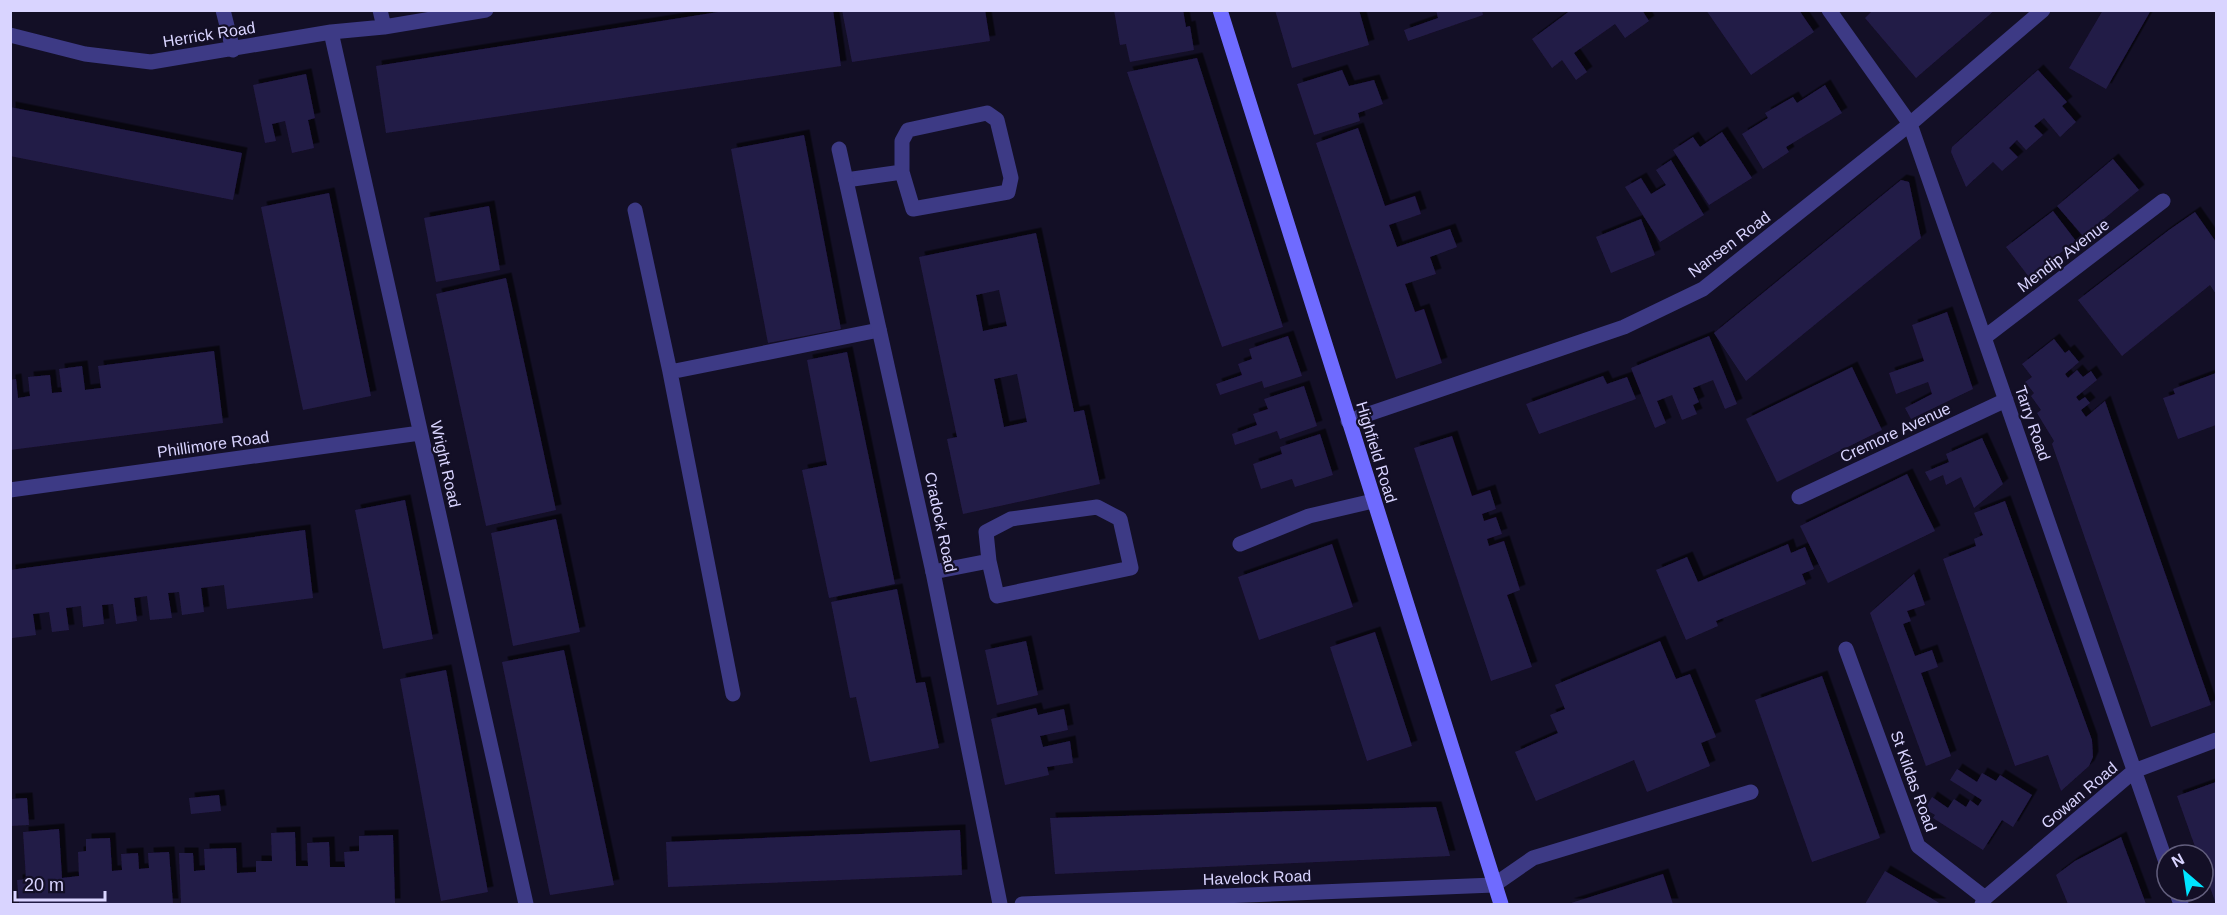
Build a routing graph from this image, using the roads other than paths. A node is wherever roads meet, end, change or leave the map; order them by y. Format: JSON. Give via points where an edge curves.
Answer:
{"nodes":[{"id":1,"x":223,"y":10,"type":"edge"},
{"id":2,"x":380,"y":10,"type":"edge"},
{"id":3,"x":486,"y":10,"type":"edge"},
{"id":4,"x":1220,"y":10,"type":"edge"},
{"id":5,"x":1829,"y":10,"type":"edge"},
{"id":6,"x":2043,"y":10,"type":"edge"},
{"id":7,"x":384,"y":27,"type":"junction"},
{"id":8,"x":330,"y":32,"type":"junction"},
{"id":9,"x":10,"y":35,"type":"edge"},
{"id":10,"x":233,"y":50,"type":"junction"},
{"id":11,"x":1910,"y":124,"type":"junction"},
{"id":12,"x":839,"y":149,"type":"dead end"},
{"id":13,"x":902,"y":172,"type":"junction"},
{"id":14,"x":846,"y":180,"type":"junction"},
{"id":15,"x":2163,"y":201,"type":"dead end"},
{"id":16,"x":634,"y":210,"type":"dead end"},
{"id":17,"x":879,"y":330,"type":"junction"},
{"id":18,"x":1985,"y":337,"type":"junction"},
{"id":19,"x":670,"y":372,"type":"junction"},
{"id":20,"x":2006,"y":400,"type":"junction"},
{"id":21,"x":1348,"y":421,"type":"junction"},
{"id":22,"x":420,"y":433,"type":"junction"},
{"id":23,"x":10,"y":490,"type":"edge"},
{"id":24,"x":1799,"y":497,"type":"dead end"},
{"id":25,"x":1373,"y":501,"type":"junction"},
{"id":26,"x":1240,"y":544,"type":"dead end"},
{"id":27,"x":989,"y":561,"type":"junction"},
{"id":28,"x":933,"y":572,"type":"junction"},
{"id":29,"x":1846,"y":649,"type":"dead end"},
{"id":30,"x":733,"y":694,"type":"dead end"},
{"id":31,"x":2217,"y":740,"type":"edge"},
{"id":32,"x":2134,"y":771,"type":"junction"},
{"id":33,"x":1751,"y":792,"type":"dead end"},
{"id":34,"x":2159,"y":843,"type":"edge"},
{"id":35,"x":1494,"y":885,"type":"junction"},
{"id":36,"x":1984,"y":901,"type":"edge"},
{"id":37,"x":526,"y":904,"type":"edge"},
{"id":38,"x":1000,"y":904,"type":"edge"},
{"id":39,"x":1022,"y":904,"type":"edge"},
{"id":40,"x":1501,"y":904,"type":"edge"}],
"edges":[{"from":1,"to":10,"type":"street"},
{"from":2,"to":7,"type":"street"},
{"from":3,"to":7,"type":"street","name":"Herrick Road"},
{"from":4,"to":21,"type":"main road","name":"Highfield Road"},
{"from":5,"to":11,"type":"street","name":"Tarry Road"},
{"from":6,"to":11,"type":"street","name":"Nansen Road"},
{"from":7,"to":8,"type":"street","name":"Herrick Road"},
{"from":8,"to":10,"type":"street","name":"Herrick Road"},
{"from":8,"to":22,"type":"street","name":"Wright Road"},
{"from":9,"to":10,"type":"street","name":"Herrick Road","via":[[85,54],[151,62]]},
{"from":11,"to":18,"type":"street","name":"Tarry Road"},
{"from":11,"to":21,"type":"street","name":"Nansen Road","via":[[1703,289],[1624,327]]},
{"from":12,"to":14,"type":"street","name":"Cradock Road"},
{"from":13,"to":13,"type":"street","via":[[914,209],[1008,192],[1011,177],[997,120],[987,113],[908,130],[902,141]]},
{"from":13,"to":14,"type":"street"},
{"from":14,"to":17,"type":"street","name":"Cradock Road"},
{"from":15,"to":18,"type":"street","name":"Mendip Avenue"},
{"from":16,"to":19,"type":"street"},
{"from":17,"to":19,"type":"street"},
{"from":17,"to":28,"type":"street","name":"Cradock Road"},
{"from":18,"to":20,"type":"street","name":"Tarry Road"},
{"from":19,"to":30,"type":"street"},
{"from":20,"to":24,"type":"street","name":"Cremore Avenue"},
{"from":20,"to":32,"type":"street","name":"Tarry Road"},
{"from":21,"to":25,"type":"main road","name":"Highfield Road"},
{"from":22,"to":23,"type":"street","name":"Phillimore Road"},
{"from":22,"to":37,"type":"street","name":"Wright Road"},
{"from":25,"to":26,"type":"street","via":[[1309,516]]},
{"from":25,"to":35,"type":"main road","name":"Highfield Road"},
{"from":27,"to":27,"type":"street","via":[[986,532],[1011,519],[1097,507],[1120,519],[1131,568],[997,596]]},
{"from":27,"to":28,"type":"street"},
{"from":28,"to":38,"type":"street","name":"Cradock Road"},
{"from":29,"to":36,"type":"street","name":"St Kildas Road","via":[[1918,846]]},
{"from":31,"to":32,"type":"street","name":"Gowan Road"},
{"from":32,"to":34,"type":"street","name":"Tarry Road"},
{"from":32,"to":36,"type":"street","name":"Gowan Road"},
{"from":33,"to":35,"type":"street","via":[[1533,858]]},
{"from":35,"to":39,"type":"street","name":"Havelock Road"},
{"from":35,"to":40,"type":"main road","name":"Highfield Road"}]}
